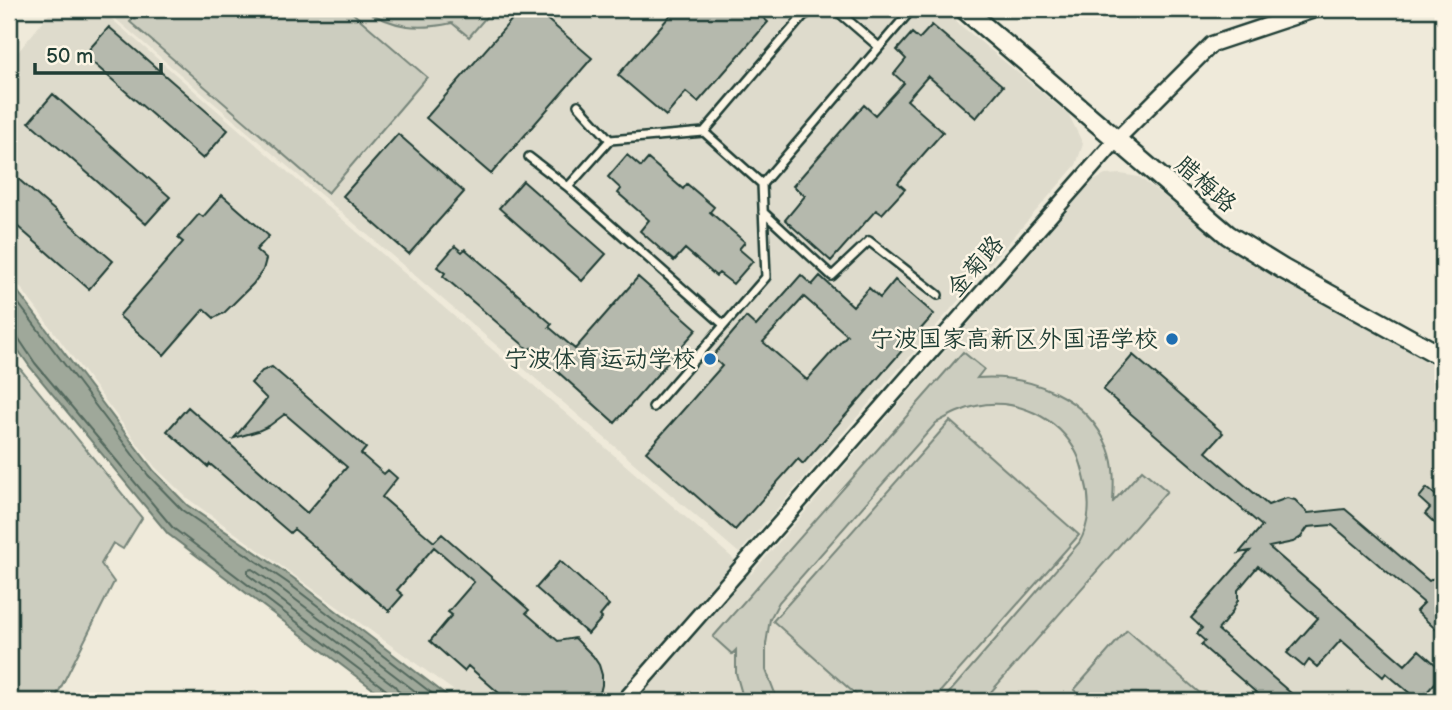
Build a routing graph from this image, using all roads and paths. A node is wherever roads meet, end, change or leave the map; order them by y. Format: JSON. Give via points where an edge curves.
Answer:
{"nodes":[{"id":1,"x":816,"y":9,"type":"edge"},
{"id":2,"x":835,"y":9,"type":"edge"},
{"id":3,"x":912,"y":9,"type":"edge"},
{"id":4,"x":964,"y":9,"type":"edge"},
{"id":5,"x":1317,"y":9,"type":"edge"},
{"id":6,"x":879,"y":47,"type":"junction"},
{"id":7,"x":578,"y":104,"type":"dead end"},
{"id":8,"x":704,"y":132,"type":"junction"},
{"id":9,"x":1116,"y":139,"type":"junction"},
{"id":10,"x":610,"y":140,"type":"junction"},
{"id":11,"x":529,"y":157,"type":"dead end"},
{"id":12,"x":762,"y":184,"type":"junction"},
{"id":13,"x":568,"y":187,"type":"junction"},
{"id":14,"x":763,"y":212,"type":"junction"},
{"id":15,"x":938,"y":295,"type":"dead end"},
{"id":16,"x":724,"y":325,"type":"junction"},
{"id":17,"x":1443,"y":357,"type":"edge"},
{"id":18,"x":653,"y":407,"type":"dead end"},
{"id":19,"x":624,"y":701,"type":"edge"}],
"edges":[{"from":1,"to":8,"type":"lane","via":[[803,16]]},
{"from":2,"to":6,"type":"lane"},
{"from":3,"to":6,"type":"lane"},
{"from":4,"to":9,"type":"street","name":"腊梅路"},
{"from":5,"to":9,"type":"street","name":"金菊路","via":[[1212,44]]},
{"from":6,"to":12,"type":"lane"},
{"from":7,"to":10,"type":"lane"},
{"from":8,"to":10,"type":"lane"},
{"from":8,"to":12,"type":"lane"},
{"from":9,"to":17,"type":"street","name":"腊梅路","via":[[1227,235]]},
{"from":9,"to":19,"type":"street","name":"金菊路"},
{"from":10,"to":13,"type":"lane"},
{"from":11,"to":13,"type":"lane"},
{"from":12,"to":14,"type":"lane"},
{"from":13,"to":16,"type":"lane"},
{"from":14,"to":15,"type":"lane","via":[[832,276],[869,241]]},
{"from":14,"to":16,"type":"lane","via":[[766,277]]},
{"from":16,"to":18,"type":"lane"}]}
